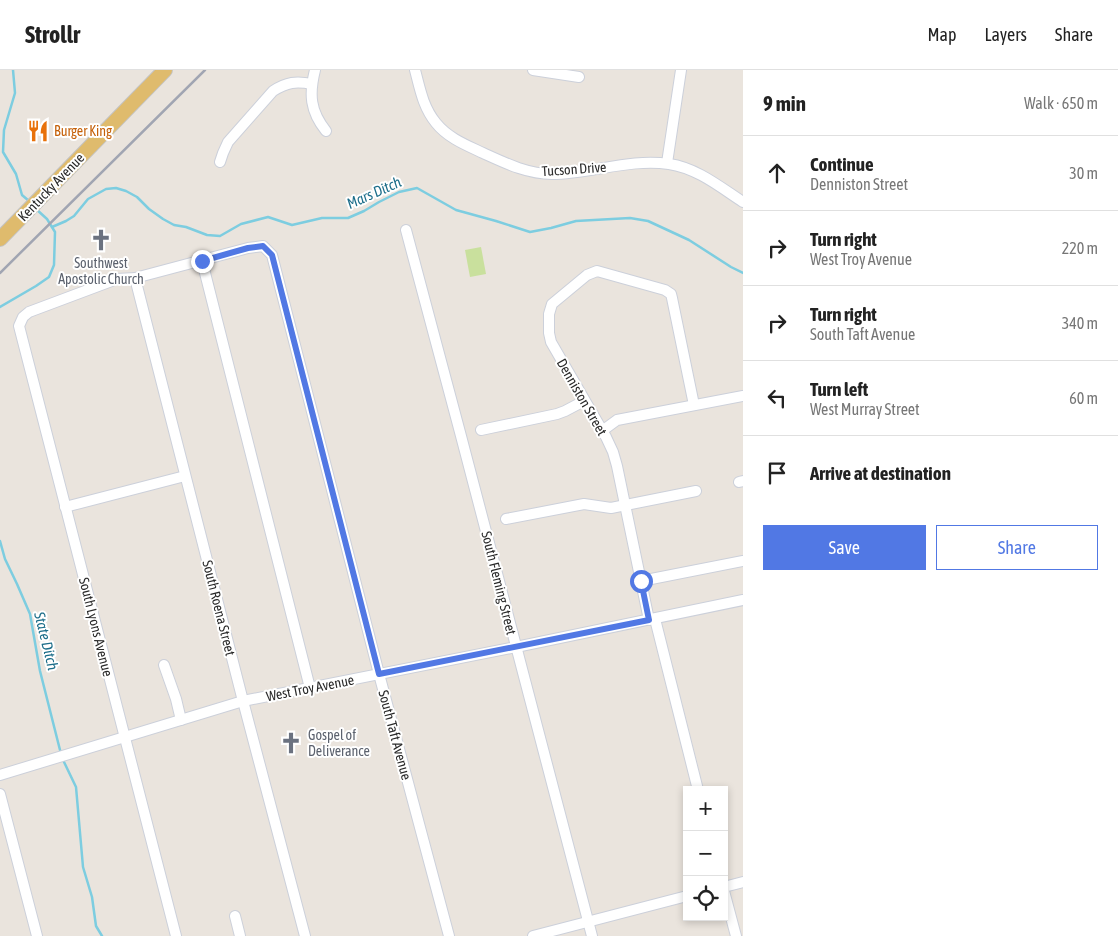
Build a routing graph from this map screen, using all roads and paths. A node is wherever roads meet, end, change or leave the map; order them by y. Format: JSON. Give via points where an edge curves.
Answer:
{"nodes":[{"id":1,"x":165,"y":70,"type":"edge"},
{"id":2,"x":315,"y":70,"type":"edge"},
{"id":3,"x":415,"y":70,"type":"edge"},
{"id":4,"x":533,"y":70,"type":"edge"},
{"id":5,"x":681,"y":70,"type":"edge"},
{"id":6,"x":579,"y":77,"type":"dead end"},
{"id":7,"x":312,"y":84,"type":"junction"},
{"id":8,"x":326,"y":131,"type":"dead end"},
{"id":9,"x":220,"y":162,"type":"dead end"},
{"id":10,"x":667,"y":163,"type":"junction"},
{"id":11,"x":743,"y":202,"type":"edge"},
{"id":12,"x":406,"y":230,"type":"dead end"},
{"id":13,"x":0,"y":239,"type":"edge"},
{"id":14,"x":202,"y":261,"type":"junction"},
{"id":15,"x":135,"y":278,"type":"junction"},
{"id":16,"x":743,"y":396,"type":"edge"},
{"id":17,"x":584,"y":400,"type":"junction"},
{"id":18,"x":694,"y":405,"type":"junction"},
{"id":19,"x":481,"y":430,"type":"dead end"},
{"id":20,"x":602,"y":431,"type":"junction"},
{"id":21,"x":185,"y":476,"type":"junction"},
{"id":22,"x":696,"y":491,"type":"dead end"},
{"id":23,"x":625,"y":505,"type":"junction"},
{"id":24,"x":65,"y":507,"type":"junction"},
{"id":25,"x":506,"y":519,"type":"dead end"},
{"id":26,"x":743,"y":561,"type":"edge"},
{"id":27,"x":641,"y":581,"type":"junction"},
{"id":28,"x":743,"y":600,"type":"edge"},
{"id":29,"x":652,"y":619,"type":"junction"},
{"id":30,"x":516,"y":647,"type":"junction"},
{"id":31,"x":164,"y":665,"type":"dead end"},
{"id":32,"x":379,"y":674,"type":"junction"},
{"id":33,"x":310,"y":688,"type":"junction"},
{"id":34,"x":243,"y":701,"type":"junction"},
{"id":35,"x":181,"y":720,"type":"junction"},
{"id":36,"x":124,"y":737,"type":"junction"},
{"id":37,"x":0,"y":776,"type":"edge"},
{"id":38,"x":697,"y":786,"type":"edge"},
{"id":39,"x":0,"y":794,"type":"edge"},
{"id":40,"x":743,"y":882,"type":"edge"},
{"id":41,"x":728,"y":888,"type":"edge"},
{"id":42,"x":683,"y":897,"type":"edge"},
{"id":43,"x":728,"y":905,"type":"edge"},
{"id":44,"x":235,"y":916,"type":"dead end"},
{"id":45,"x":588,"y":922,"type":"junction"},
{"id":46,"x":36,"y":936,"type":"edge"},
{"id":47,"x":176,"y":936,"type":"edge"},
{"id":48,"x":240,"y":936,"type":"edge"},
{"id":49,"x":305,"y":936,"type":"edge"},
{"id":50,"x":449,"y":936,"type":"edge"},
{"id":51,"x":533,"y":936,"type":"edge"},
{"id":52,"x":592,"y":936,"type":"edge"},
{"id":53,"x":736,"y":936,"type":"edge"}],
"edges":[{"from":1,"to":13,"type":"main road","name":"Kentucky Avenue"},
{"from":2,"to":7,"type":"street"},
{"from":3,"to":10,"type":"street","name":"Tucson Drive","via":[[426,109],[444,131],[460,143],[517,168],[552,174]]},
{"from":4,"to":6,"type":"street"},
{"from":5,"to":10,"type":"street"},
{"from":7,"to":8,"type":"street","via":[[314,110]]},
{"from":7,"to":9,"type":"street","via":[[289,83],[273,91],[228,142]]},
{"from":10,"to":11,"type":"street","name":"Tucson Drive","via":[[701,174]]},
{"from":12,"to":30,"type":"street","name":"South Fleming Street"},
{"from":14,"to":15,"type":"street"},
{"from":14,"to":32,"type":"street","name":"South Taft Avenue","via":[[263,246],[272,255]]},
{"from":14,"to":33,"type":"street"},
{"from":15,"to":21,"type":"street","name":"South Roena Street"},
{"from":15,"to":24,"type":"street","name":"South Lyons Avenue","via":[[117,279],[29,312],[19,326]]},
{"from":16,"to":18,"type":"street"},
{"from":17,"to":18,"type":"street","name":"Denniston Street","via":[[551,342],[549,314],[552,304],[597,271],[670,294]]},
{"from":17,"to":19,"type":"street","via":[[557,414]]},
{"from":17,"to":20,"type":"street","name":"Denniston Street"},
{"from":18,"to":20,"type":"street","via":[[617,420]]},
{"from":20,"to":23,"type":"street","name":"Denniston Street","via":[[615,458]]},
{"from":21,"to":24,"type":"street"},
{"from":21,"to":34,"type":"street","name":"South Roena Street"},
{"from":22,"to":23,"type":"street"},
{"from":23,"to":25,"type":"street","via":[[611,508],[584,504]]},
{"from":23,"to":27,"type":"street","name":"Denniston Street"},
{"from":24,"to":36,"type":"street","name":"South Lyons Avenue"},
{"from":26,"to":27,"type":"street"},
{"from":27,"to":29,"type":"street","name":"Denniston Street"},
{"from":28,"to":29,"type":"street","name":"West Troy Avenue"},
{"from":29,"to":30,"type":"street","name":"West Troy Avenue"},
{"from":29,"to":38,"type":"street","name":"Denniston Street"},
{"from":30,"to":32,"type":"street","name":"West Troy Avenue"},
{"from":30,"to":45,"type":"street","name":"South Fleming Street"},
{"from":31,"to":35,"type":"street"},
{"from":32,"to":33,"type":"street","name":"West Troy Avenue"},
{"from":32,"to":50,"type":"street","name":"South Taft Avenue"},
{"from":33,"to":34,"type":"street","name":"West Troy Avenue"},
{"from":34,"to":35,"type":"street","name":"West Troy Avenue"},
{"from":34,"to":49,"type":"street","name":"South Roena Street"},
{"from":35,"to":36,"type":"street","name":"West Troy Avenue"},
{"from":36,"to":37,"type":"street","name":"West Troy Avenue"},
{"from":36,"to":47,"type":"street","name":"South Lyons Avenue"},
{"from":39,"to":46,"type":"street"},
{"from":40,"to":41,"type":"street"},
{"from":42,"to":45,"type":"street"},
{"from":43,"to":53,"type":"street"},
{"from":44,"to":48,"type":"street"},
{"from":45,"to":51,"type":"street"},
{"from":45,"to":52,"type":"street","name":"South Fleming Street"}]}
